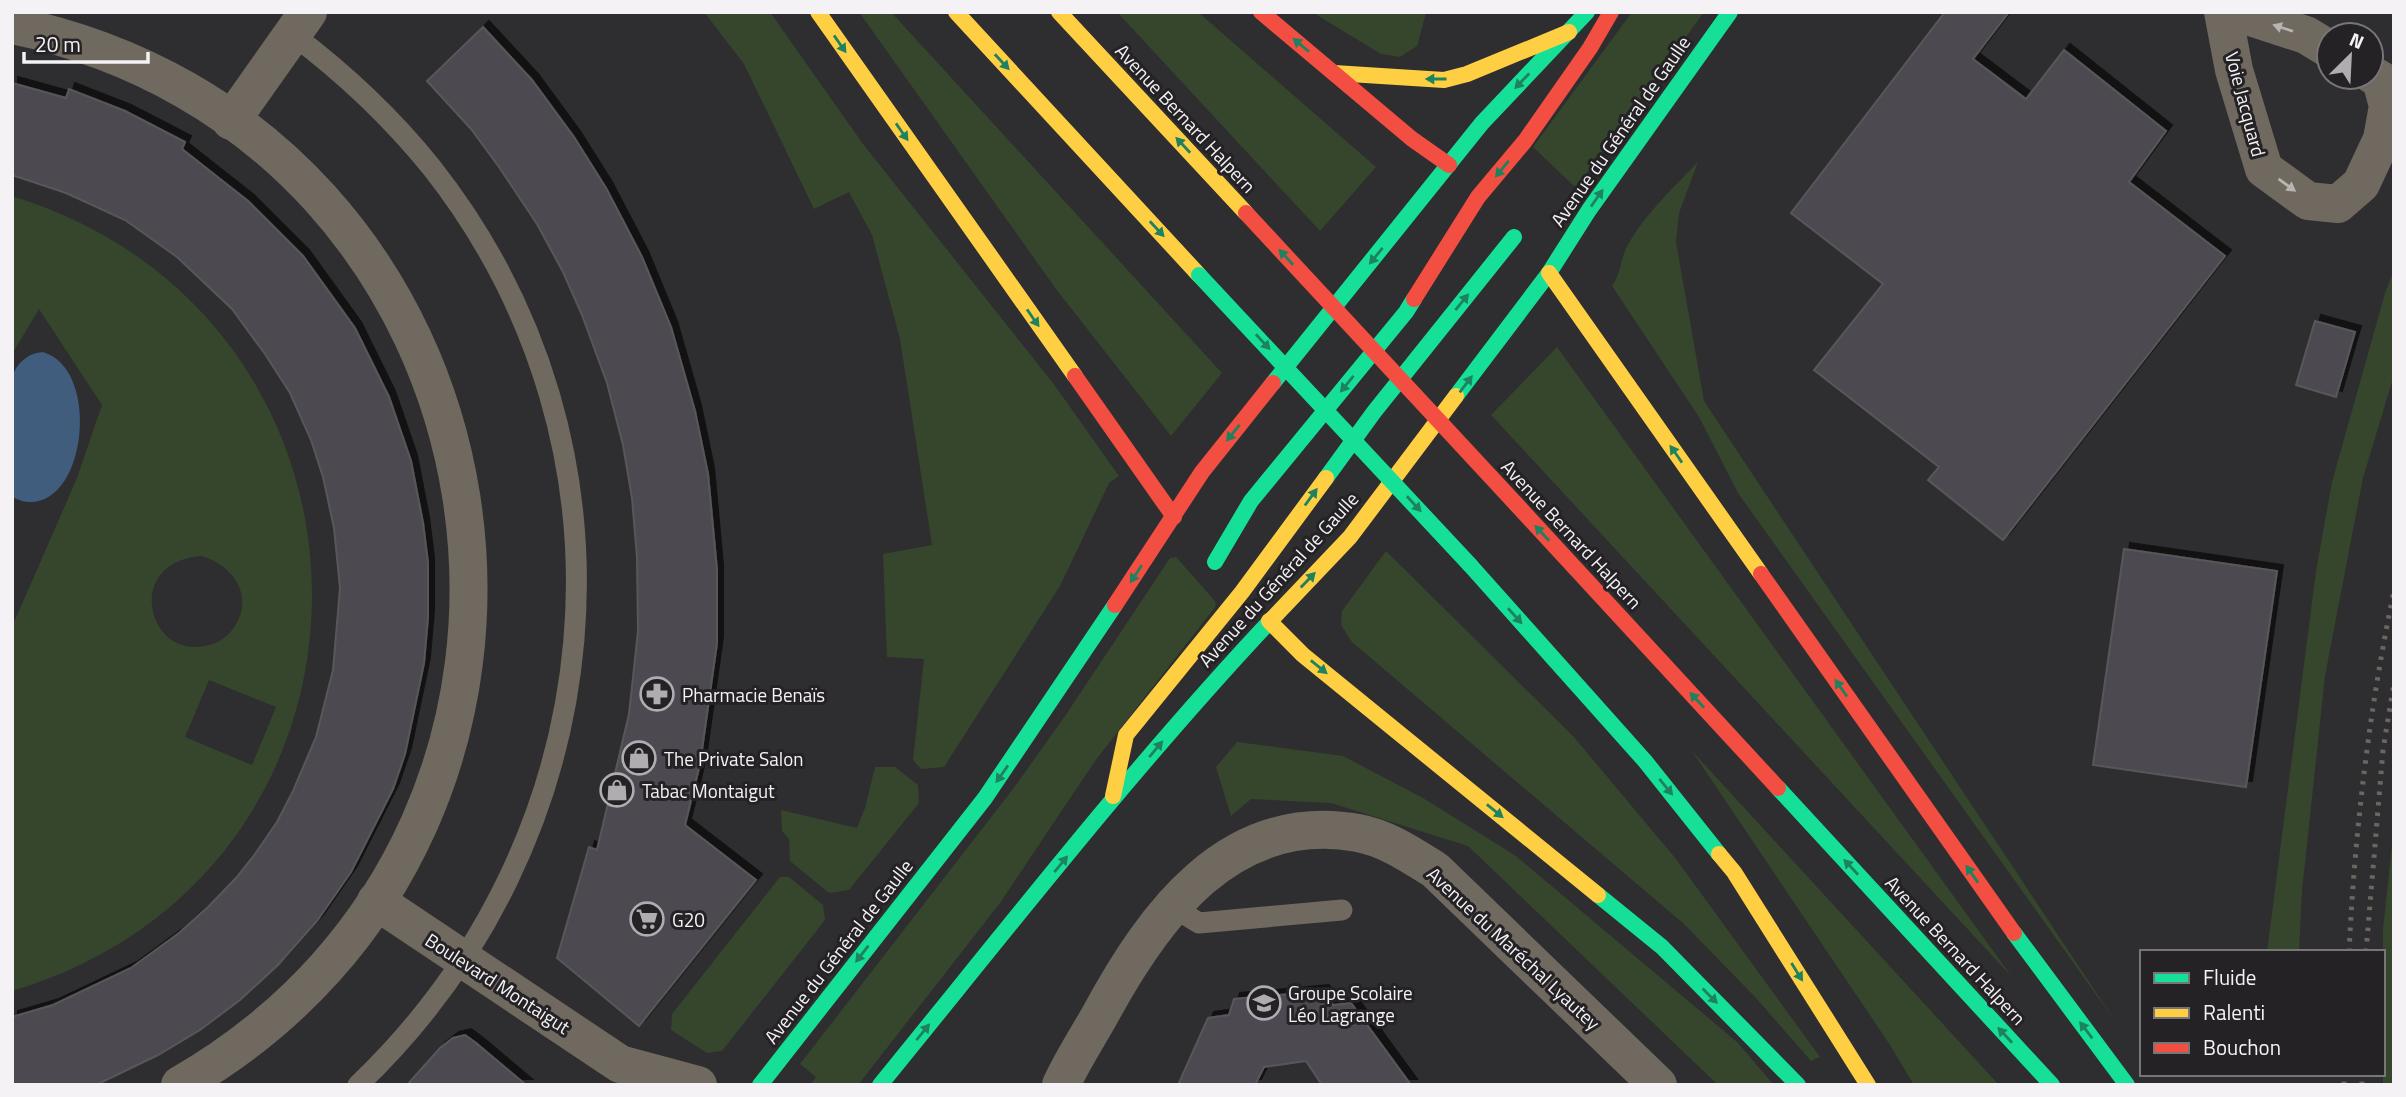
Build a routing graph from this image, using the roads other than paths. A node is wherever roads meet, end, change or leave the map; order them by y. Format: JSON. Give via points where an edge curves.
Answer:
{"nodes":[{"id":1,"x":818,"y":12,"type":"edge"},
{"id":2,"x":956,"y":12,"type":"edge"},
{"id":3,"x":1059,"y":12,"type":"edge"},
{"id":4,"x":1261,"y":12,"type":"edge"},
{"id":5,"x":1587,"y":12,"type":"edge"},
{"id":6,"x":1611,"y":12,"type":"edge"},
{"id":7,"x":1730,"y":12,"type":"edge"},
{"id":8,"x":2223,"y":12,"type":"edge"},
{"id":9,"x":2235,"y":12,"type":"edge"},
{"id":10,"x":300,"y":23,"type":"edge"},
{"id":11,"x":12,"y":25,"type":"edge"},
{"id":12,"x":1569,"y":32,"type":"junction"},
{"id":13,"x":2315,"y":40,"type":"edge"},
{"id":14,"x":1334,"y":73,"type":"junction"},
{"id":15,"x":2384,"y":91,"type":"edge"},
{"id":16,"x":231,"y":121,"type":"junction"},
{"id":17,"x":1456,"y":173,"type":"junction"},
{"id":18,"x":1483,"y":202,"type":"junction"},
{"id":19,"x":1514,"y":237,"type":"dead end"},
{"id":20,"x":1544,"y":269,"type":"junction"},
{"id":21,"x":1178,"y":521,"type":"junction"},
{"id":22,"x":1238,"y":587,"type":"junction"},
{"id":23,"x":1112,"y":801,"type":"junction"},
{"id":24,"x":376,"y":901,"type":"junction"},
{"id":25,"x":1171,"y":906,"type":"junction"},
{"id":26,"x":1342,"y":910,"type":"dead end"},
{"id":27,"x":463,"y":961,"type":"junction"},
{"id":28,"x":627,"y":1074,"type":"edge"},
{"id":29,"x":1068,"y":1083,"type":"edge"},
{"id":30,"x":180,"y":1085,"type":"edge"},
{"id":31,"x":358,"y":1085,"type":"edge"},
{"id":32,"x":698,"y":1085,"type":"edge"},
{"id":33,"x":760,"y":1085,"type":"edge"},
{"id":34,"x":880,"y":1085,"type":"edge"},
{"id":35,"x":1658,"y":1085,"type":"edge"},
{"id":36,"x":1798,"y":1085,"type":"edge"},
{"id":37,"x":1868,"y":1085,"type":"edge"},
{"id":38,"x":2052,"y":1085,"type":"edge"},
{"id":39,"x":2127,"y":1085,"type":"edge"}],
"edges":[{"from":1,"to":21,"type":"main road","one_way":true},
{"from":2,"to":37,"type":"main road","one_way":true,"bridge":true,"via":[[1470,565],[1645,761],[1734,872]]},
{"from":38,"to":3,"type":"main road","name":"Avenue Bernard Halpern","one_way":true,"bridge":true},
{"from":14,"to":4,"type":"main road","one_way":true},
{"from":5,"to":12,"type":"main road","name":"Avenue du Général de Gaulle"},
{"from":6,"to":18,"type":"main road","one_way":true},
{"from":20,"to":7,"type":"main road","name":"Avenue du Général de Gaulle","one_way":true},
{"from":8,"to":15,"type":"street","name":"Voie Jacquard","one_way":true,"via":[[2234,70],[2264,169],[2308,201],[2338,204],[2361,184],[2382,139],[2388,106]]},
{"from":13,"to":9,"type":"street","one_way":true},
{"from":10,"to":16,"type":"street"},
{"from":10,"to":27,"type":"lane","via":[[322,57],[380,109],[432,169],[470,223],[530,340],[563,453],[576,572],[573,650],[561,728],[526,841]]},
{"from":11,"to":16,"type":"street","via":[[112,55],[172,84]]},
{"from":12,"to":14,"type":"main road","one_way":true,"via":[[1444,80]]},
{"from":12,"to":17,"type":"main road","name":"Avenue du Général de Gaulle","one_way":true,"via":[[1491,113]]},
{"from":14,"to":17,"type":"main road"},
{"from":16,"to":24,"type":"street","via":[[305,184],[369,260],[404,317],[431,378],[459,474],[470,607],[457,706],[429,802]]},
{"from":17,"to":18,"type":"main road"},
{"from":17,"to":21,"type":"main road","name":"Avenue du Général de Gaulle","one_way":true,"via":[[1202,472]]},
{"from":18,"to":22,"type":"main road","one_way":true,"via":[[1406,312],[1251,500]]},
{"from":22,"to":19,"type":"main road","one_way":true},
{"from":22,"to":20,"type":"main road","name":"Avenue du Général de Gaulle","one_way":true,"via":[[1350,537]]},
{"from":39,"to":20,"type":"main road","one_way":true},
{"from":21,"to":33,"type":"main road","name":"Avenue du Général de Gaulle","one_way":true,"via":[[985,798]]},
{"from":22,"to":23,"type":"main road","via":[[1126,735]]},
{"from":23,"to":22,"type":"main road","name":"Avenue du Général de Gaulle","one_way":true,"via":[[1226,668]]},
{"from":22,"to":36,"type":"main road","one_way":true,"via":[[1314,663],[1662,947]]},
{"from":34,"to":23,"type":"main road","name":"Avenue du Général de Gaulle","one_way":true},
{"from":24,"to":27,"type":"street","name":"Boulevard Montaigut"},
{"from":24,"to":30,"type":"street","via":[[299,995],[249,1038]]},
{"from":25,"to":26,"type":"lane","via":[[1199,923]]},
{"from":25,"to":29,"type":"street","name":"Avenue du Maréchal Lyautey","via":[[1118,981]]},
{"from":25,"to":35,"type":"street","name":"Avenue du Maréchal Lyautey","via":[[1237,852],[1280,834],[1322,829],[1361,834],[1398,847],[1435,870]]},
{"from":27,"to":28,"type":"street","name":"Boulevard Montaigut"},
{"from":27,"to":31,"type":"lane","via":[[401,1042]]},
{"from":28,"to":32,"type":"street","name":"Boulevard Montaigut"}]}
